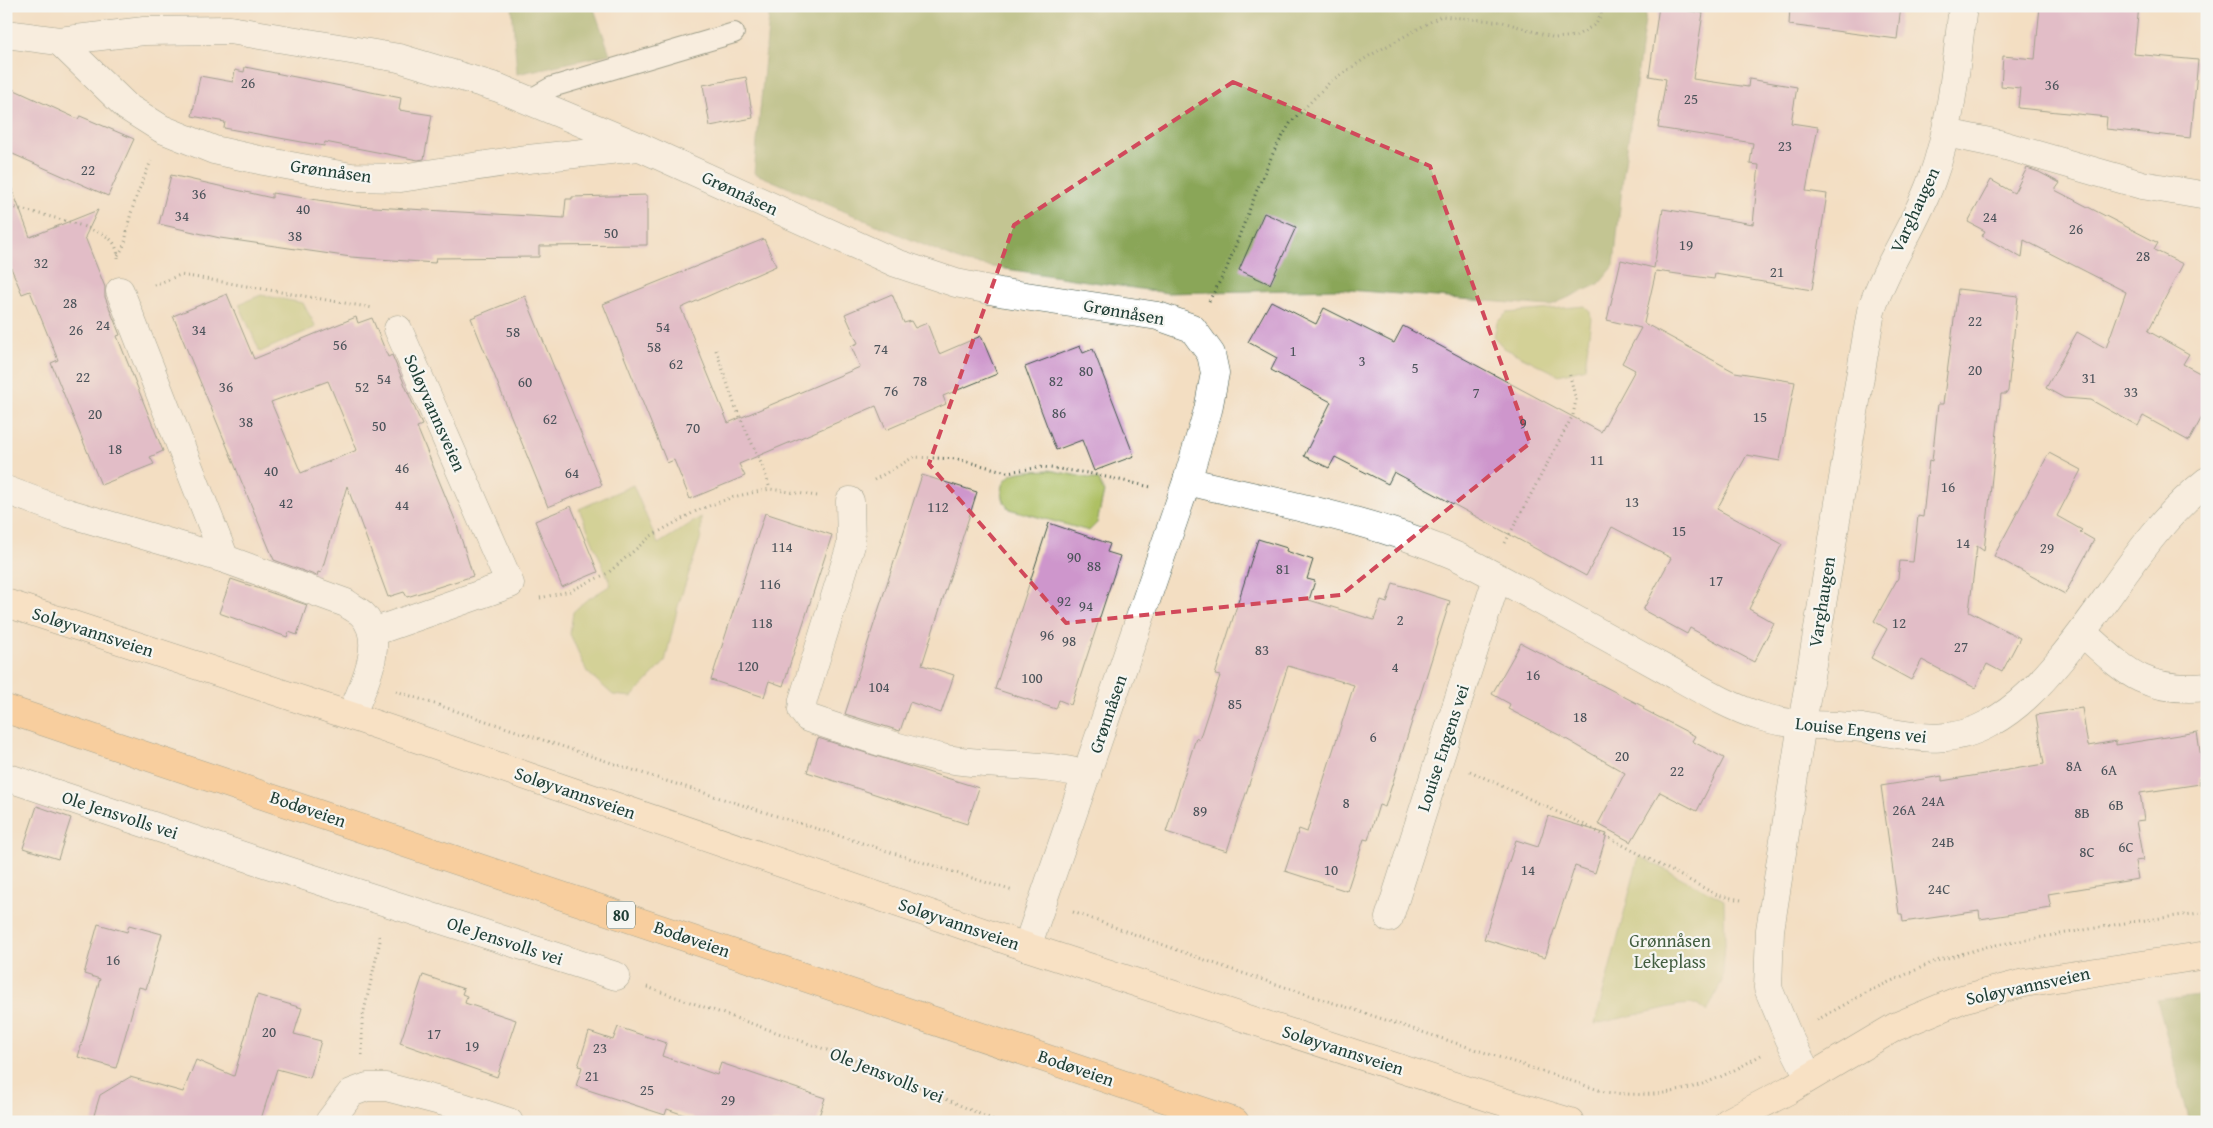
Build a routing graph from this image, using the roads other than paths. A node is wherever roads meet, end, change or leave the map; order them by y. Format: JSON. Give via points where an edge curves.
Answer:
{"nodes":[{"id":1,"x":1964,"y":6,"type":"edge"},
{"id":2,"x":734,"y":33,"type":"dead end"},
{"id":3,"x":6,"y":34,"type":"edge"},
{"id":4,"x":59,"y":41,"type":"junction"},
{"id":5,"x":529,"y":100,"type":"junction"},
{"id":6,"x":1946,"y":132,"type":"junction"},
{"id":7,"x":640,"y":147,"type":"junction"},
{"id":8,"x":2207,"y":196,"type":"edge"},
{"id":9,"x":120,"y":291,"type":"road end"},
{"id":10,"x":398,"y":329,"type":"road end"},
{"id":11,"x":1187,"y":481,"type":"junction"},
{"id":12,"x":2207,"y":481,"type":"edge"},
{"id":13,"x":6,"y":490,"type":"edge"},
{"id":14,"x":850,"y":501,"type":"dead end"},
{"id":15,"x":225,"y":559,"type":"junction"},
{"id":16,"x":1497,"y":578,"type":"junction"},
{"id":17,"x":6,"y":603,"type":"edge"},
{"id":18,"x":373,"y":632,"type":"junction"},
{"id":19,"x":2083,"y":633,"type":"junction"},
{"id":20,"x":2207,"y":687,"type":"edge"},
{"id":21,"x":6,"y":709,"type":"edge"},
{"id":22,"x":351,"y":716,"type":"junction"},
{"id":23,"x":1802,"y":724,"type":"junction"},
{"id":24,"x":1087,"y":775,"type":"junction"},
{"id":25,"x":6,"y":777,"type":"edge"},
{"id":26,"x":1389,"y":918,"type":"dead end"},
{"id":27,"x":1027,"y":947,"type":"junction"},
{"id":28,"x":2207,"y":956,"type":"edge"},
{"id":29,"x":616,"y":976,"type":"road end"},
{"id":30,"x":1810,"y":1077,"type":"junction"},
{"id":31,"x":329,"y":1122,"type":"edge"},
{"id":32,"x":509,"y":1122,"type":"edge"},
{"id":33,"x":1235,"y":1122,"type":"edge"},
{"id":34,"x":1570,"y":1122,"type":"edge"},
{"id":35,"x":1728,"y":1122,"type":"edge"}],
"edges":[{"from":1,"to":6,"type":"street","name":"Varghaugen"},
{"from":2,"to":5,"type":"lane","via":[[552,87]]},
{"from":3,"to":4,"type":"street","name":"Grønnåsen"},
{"from":4,"to":5,"type":"street","name":"Grønnåsen","via":[[144,31],[230,30],[400,58]]},
{"from":4,"to":7,"type":"street","name":"Grønnåsen","via":[[127,107],[162,129],[214,150],[351,177],[401,178],[519,160]]},
{"from":5,"to":7,"type":"street","name":"Grønnåsen"},
{"from":6,"to":8,"type":"street","via":[[2142,185]]},
{"from":6,"to":23,"type":"street","name":"Varghaugen","via":[[1932,180],[1879,286],[1871,311]]},
{"from":7,"to":11,"type":"street","name":"Grønnåsen","via":[[896,264],[956,283],[1158,316],[1192,328],[1211,354],[1216,372]]},
{"from":9,"to":15,"type":"street"},
{"from":10,"to":18,"type":"street","name":"Soløyvannsveien","via":[[510,584]]},
{"from":11,"to":16,"type":"street","name":"Louise Engens vei","via":[[1392,531],[1458,557]]},
{"from":11,"to":24,"type":"street","name":"Grønnåsen"},
{"from":12,"to":19,"type":"street","name":"Louise Engens vei","via":[[2163,522]]},
{"from":13,"to":15,"type":"street","via":[[68,513]]},
{"from":14,"to":24,"type":"street","name":"Grønnåsen","via":[[851,545],[803,700],[802,710],[808,718],[946,758],[994,765],[1063,768]]},
{"from":15,"to":18,"type":"street","via":[[346,603],[362,614]]},
{"from":16,"to":23,"type":"street","name":"Louise Engens vei","via":[[1725,703],[1763,717]]},
{"from":16,"to":26,"type":"street","name":"Louise Engens vei"},
{"from":17,"to":22,"type":"street","name":"Soløyvannsveien"},
{"from":18,"to":22,"type":"street","via":[[372,655]]},
{"from":19,"to":20,"type":"street","via":[[2135,677],[2158,686],[2184,690]]},
{"from":19,"to":23,"type":"street","name":"Louise Engens vei","via":[[2040,685],[2013,709],[1988,725],[1964,734],[1938,739],[1912,738],[1860,728]]},
{"from":21,"to":33,"type":"main road","name":"Bodøveien","number":"80"},
{"from":22,"to":27,"type":"street","name":"Soløyvannsveien"},
{"from":23,"to":30,"type":"street","name":"Varghaugen","via":[[1770,930],[1768,988],[1788,1038]]},
{"from":24,"to":27,"type":"street","name":"Grønnåsen"},
{"from":25,"to":29,"type":"street","name":"Ole Jensvolls vei"},
{"from":27,"to":34,"type":"street","name":"Soløyvannsveien"},
{"from":28,"to":30,"type":"street","name":"Soløyvannsveien","via":[[2024,983],[1962,999],[1895,1027]]},
{"from":30,"to":35,"type":"street","name":"Soløyvannsveien"},
{"from":31,"to":32,"type":"street","via":[[352,1093],[367,1086],[386,1087]]}]}
